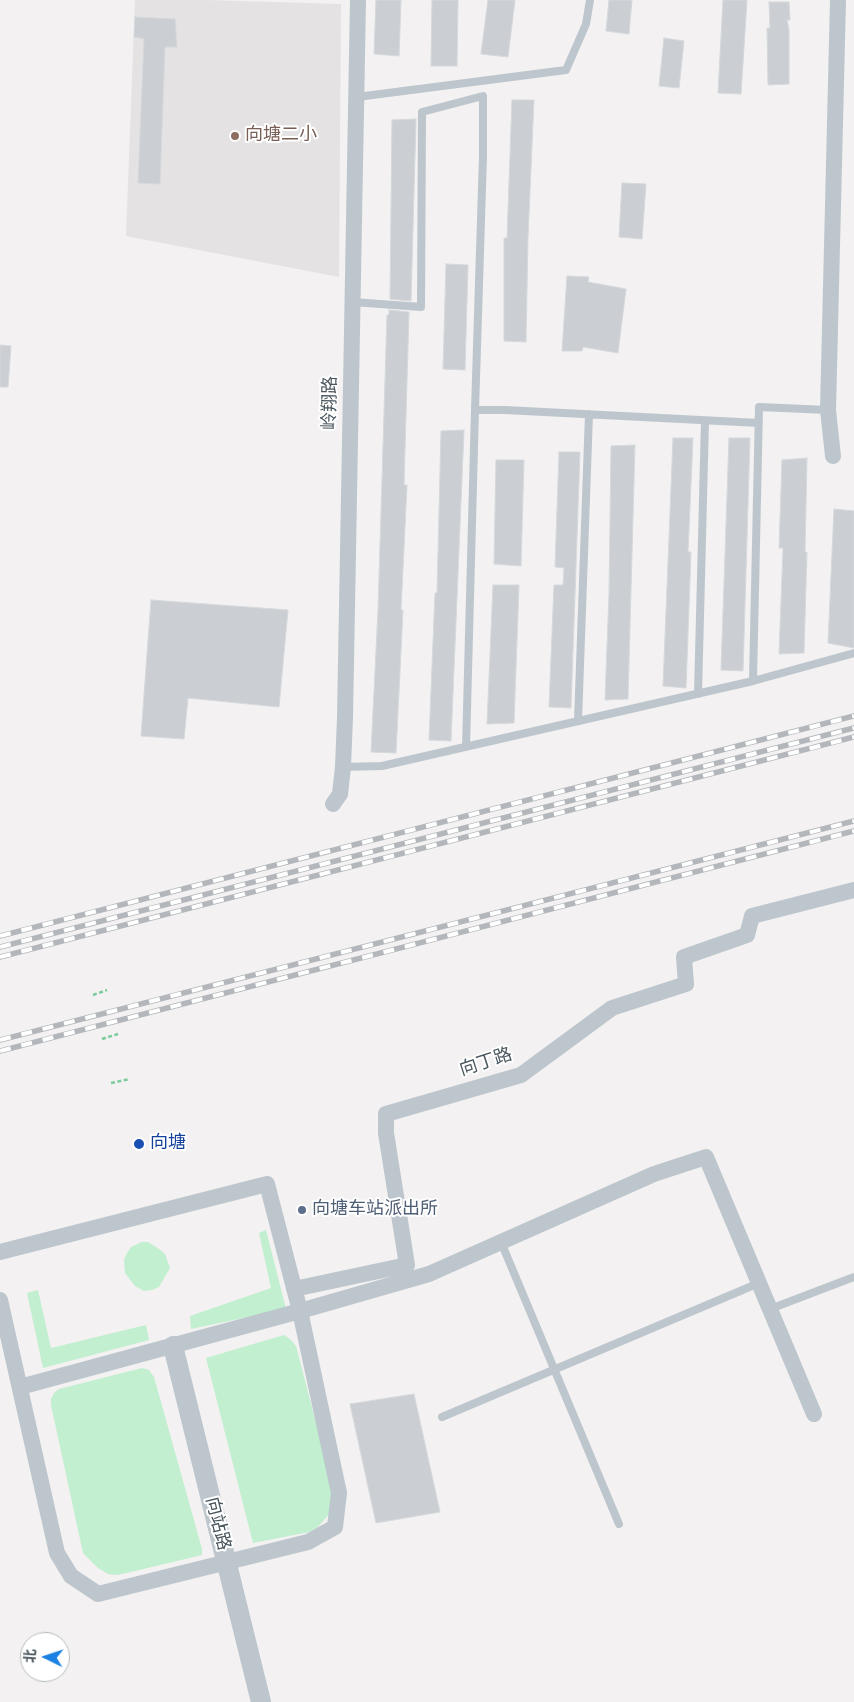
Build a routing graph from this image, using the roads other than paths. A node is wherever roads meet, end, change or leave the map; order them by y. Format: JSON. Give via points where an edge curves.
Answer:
{"nodes":[{"id":1,"x":358,"y":0,"type":"edge"},
{"id":2,"x":590,"y":0,"type":"edge"},
{"id":3,"x":838,"y":0,"type":"edge"},
{"id":4,"x":356,"y":97,"type":"junction"},
{"id":5,"x":353,"y":302,"type":"junction"},
{"id":6,"x":475,"y":410,"type":"junction"},
{"id":7,"x":828,"y":410,"type":"junction"},
{"id":8,"x":589,"y":414,"type":"junction"},
{"id":9,"x":705,"y":420,"type":"junction"},
{"id":10,"x":758,"y":424,"type":"junction"},
{"id":11,"x":833,"y":456,"type":"dead end"},
{"id":12,"x":854,"y":652,"type":"edge"},
{"id":13,"x":753,"y":681,"type":"junction"},
{"id":14,"x":698,"y":694,"type":"junction"},
{"id":15,"x":578,"y":721,"type":"junction"},
{"id":16,"x":466,"y":747,"type":"junction"},
{"id":17,"x":343,"y":767,"type":"junction"},
{"id":18,"x":333,"y":804,"type":"dead end"},
{"id":19,"x":854,"y":890,"type":"edge"},
{"id":20,"x":501,"y":1242,"type":"junction"},
{"id":21,"x":0,"y":1252,"type":"edge"},
{"id":22,"x":854,"y":1277,"type":"edge"},
{"id":23,"x":759,"y":1283,"type":"junction"},
{"id":24,"x":294,"y":1289,"type":"junction"},
{"id":25,"x":0,"y":1300,"type":"edge"},
{"id":26,"x":770,"y":1309,"type":"junction"},
{"id":27,"x":300,"y":1312,"type":"junction"},
{"id":28,"x":173,"y":1346,"type":"junction"},
{"id":29,"x":554,"y":1369,"type":"junction"},
{"id":30,"x":20,"y":1387,"type":"junction"},
{"id":31,"x":814,"y":1414,"type":"dead end"},
{"id":32,"x":442,"y":1417,"type":"dead end"},
{"id":33,"x":619,"y":1524,"type":"dead end"},
{"id":34,"x":226,"y":1562,"type":"junction"},
{"id":35,"x":261,"y":1702,"type":"edge"}],
"edges":[{"from":1,"to":4,"type":"street","name":"岭翔路"},
{"from":2,"to":4,"type":"lane","via":[[586,24],[566,70]]},
{"from":3,"to":7,"type":"street"},
{"from":4,"to":5,"type":"street","name":"岭翔路"},
{"from":5,"to":6,"type":"lane","via":[[421,307],[422,112],[483,96]]},
{"from":5,"to":17,"type":"street","name":"岭翔路"},
{"from":6,"to":8,"type":"lane"},
{"from":6,"to":16,"type":"lane"},
{"from":7,"to":10,"type":"lane","via":[[759,407]]},
{"from":7,"to":11,"type":"street"},
{"from":8,"to":9,"type":"lane"},
{"from":8,"to":15,"type":"lane"},
{"from":9,"to":10,"type":"lane"},
{"from":9,"to":14,"type":"lane"},
{"from":10,"to":13,"type":"lane"},
{"from":12,"to":13,"type":"lane"},
{"from":13,"to":14,"type":"lane"},
{"from":14,"to":15,"type":"lane"},
{"from":15,"to":16,"type":"lane"},
{"from":16,"to":17,"type":"lane","via":[[382,766]]},
{"from":17,"to":18,"type":"street","name":"岭翔路","via":[[340,794]]},
{"from":19,"to":24,"type":"street","name":"向丁路","via":[[752,916],[747,935],[684,957],[686,984],[612,1008],[521,1075],[386,1114],[386,1133],[407,1265]]},
{"from":20,"to":23,"type":"street","via":[[654,1174],[706,1157]]},
{"from":20,"to":27,"type":"street","via":[[430,1274]]},
{"from":20,"to":29,"type":"lane"},
{"from":21,"to":24,"type":"street","via":[[268,1184]]},
{"from":22,"to":26,"type":"lane"},
{"from":23,"to":26,"type":"street"},
{"from":23,"to":29,"type":"lane"},
{"from":24,"to":27,"type":"street"},
{"from":25,"to":30,"type":"street"},
{"from":26,"to":31,"type":"street"},
{"from":27,"to":28,"type":"street"},
{"from":27,"to":34,"type":"street","via":[[338,1493],[335,1526],[308,1542]]},
{"from":28,"to":30,"type":"street"},
{"from":28,"to":34,"type":"street","name":"向站路"},
{"from":29,"to":32,"type":"lane"},
{"from":29,"to":33,"type":"lane"},
{"from":30,"to":34,"type":"street","via":[[57,1554],[71,1576],[98,1594]]},
{"from":34,"to":35,"type":"street","name":"向站路"}]}
